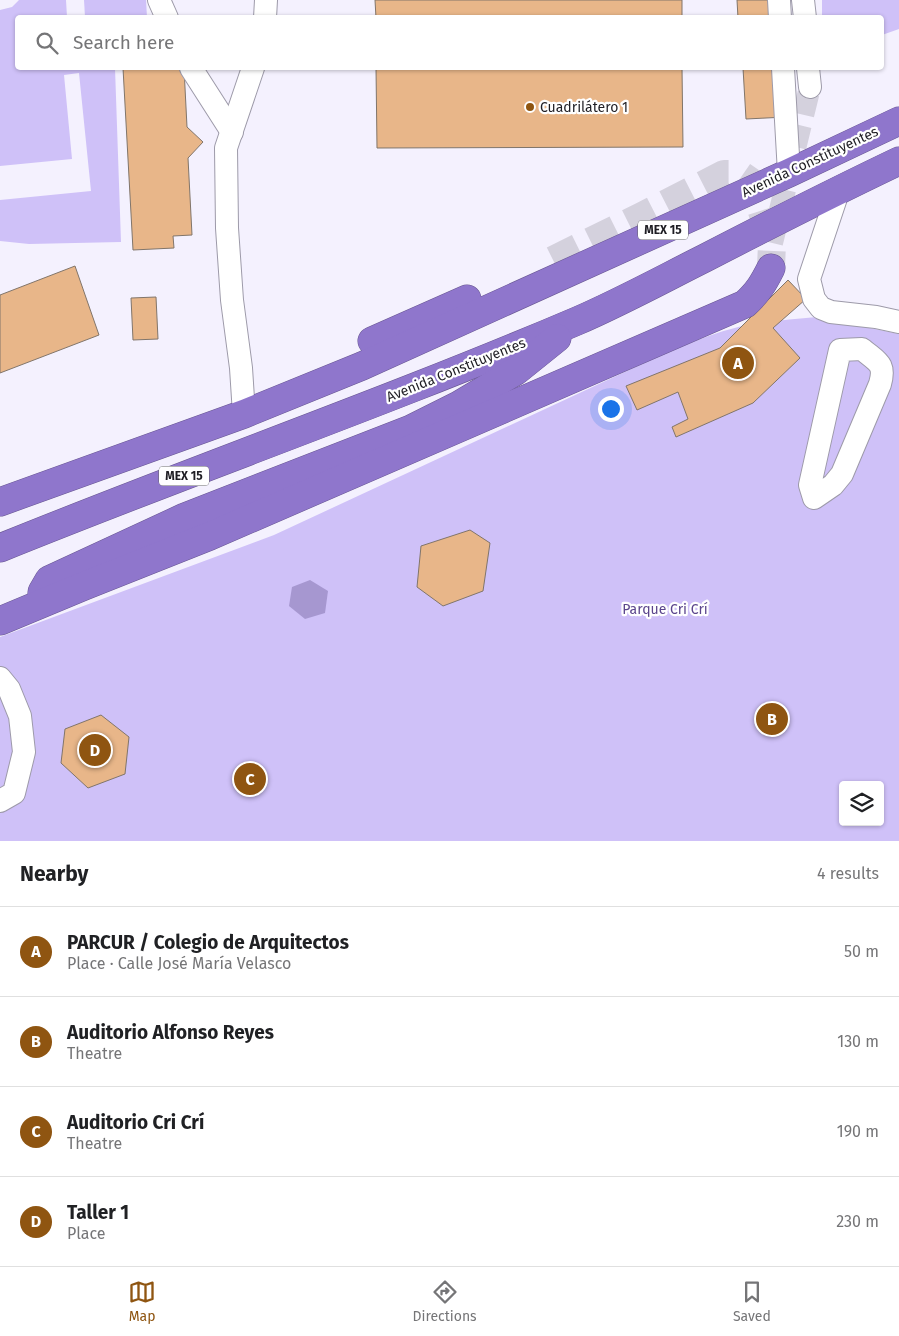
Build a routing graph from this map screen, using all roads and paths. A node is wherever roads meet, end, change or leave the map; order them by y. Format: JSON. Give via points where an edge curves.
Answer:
{"nodes":[{"id":1,"x":159,"y":0,"type":"edge"},
{"id":2,"x":266,"y":0,"type":"edge"},
{"id":3,"x":779,"y":0,"type":"edge"},
{"id":4,"x":803,"y":0,"type":"edge"},
{"id":5,"x":166,"y":15,"type":"edge"},
{"id":6,"x":265,"y":15,"type":"edge"},
{"id":7,"x":780,"y":15,"type":"edge"},
{"id":8,"x":805,"y":15,"type":"edge"},
{"id":9,"x":192,"y":70,"type":"edge"},
{"id":10,"x":252,"y":70,"type":"edge"},
{"id":11,"x":783,"y":70,"type":"edge"},
{"id":12,"x":899,"y":120,"type":"edge"},
{"id":13,"x":232,"y":132,"type":"junction"},
{"id":14,"x":899,"y":161,"type":"edge"},
{"id":15,"x":789,"y":173,"type":"junction"},
{"id":16,"x":839,"y":189,"type":"junction"},
{"id":17,"x":553,"y":260,"type":"tunnel mouth"},
{"id":18,"x":771,"y":268,"type":"tunnel mouth"},
{"id":19,"x":876,"y":317,"type":"junction"},
{"id":20,"x":579,"y":320,"type":"junction"},
{"id":21,"x":899,"y":322,"type":"edge"},
{"id":22,"x":862,"y":349,"type":"junction"},
{"id":23,"x":335,"y":377,"type":"junction"},
{"id":24,"x":244,"y":414,"type":"junction"},
{"id":25,"x":0,"y":502,"type":"edge"},
{"id":26,"x":0,"y":548,"type":"edge"},
{"id":27,"x":41,"y":604,"type":"junction"},
{"id":28,"x":0,"y":621,"type":"edge"},
{"id":29,"x":0,"y":678,"type":"edge"},
{"id":30,"x":0,"y":801,"type":"edge"}],
"edges":[{"from":1,"to":5,"type":"street"},
{"from":2,"to":6,"type":"street"},
{"from":3,"to":7,"type":"street"},
{"from":4,"to":8,"type":"street"},
{"from":9,"to":13,"type":"street"},
{"from":10,"to":13,"type":"street"},
{"from":11,"to":15,"type":"street"},
{"from":12,"to":15,"type":"highway","name":"Avenida Constituyentes","number":"MEX 15"},
{"from":13,"to":24,"type":"street","via":[[226,148],[227,228]]},
{"from":14,"to":16,"type":"highway","name":"Avenida Constituyentes","number":"MEX 15"},
{"from":15,"to":23,"type":"highway","name":"Avenida Constituyentes","number":"MEX 15"},
{"from":16,"to":19,"type":"street","via":[[809,278],[814,300],[831,312]]},
{"from":16,"to":20,"type":"highway","name":"Avenida Constituyentes","number":"MEX 15"},
{"from":17,"to":23,"type":"highway","via":[[352,350],[340,364]]},
{"from":18,"to":27,"type":"highway","via":[[756,294],[745,304],[210,536]]},
{"from":19,"to":21,"type":"street"},
{"from":19,"to":22,"type":"street"},
{"from":20,"to":26,"type":"highway","name":"Avenida Constituyentes","number":"MEX 15","via":[[393,396]]},
{"from":20,"to":27,"type":"highway","via":[[516,371],[460,404],[411,429],[185,517],[49,580],[42,592]]},
{"from":22,"to":22,"type":"street","via":[[840,350],[810,485],[814,498],[842,474],[880,384],[883,372],[880,365]]},
{"from":23,"to":24,"type":"highway","name":"Avenida Constituyentes","number":"MEX 15"},
{"from":24,"to":25,"type":"highway","name":"Avenida Constituyentes","number":"MEX 15"},
{"from":27,"to":28,"type":"highway"},
{"from":29,"to":30,"type":"street","via":[[9,689],[20,716],[24,752],[14,793]]}]}
